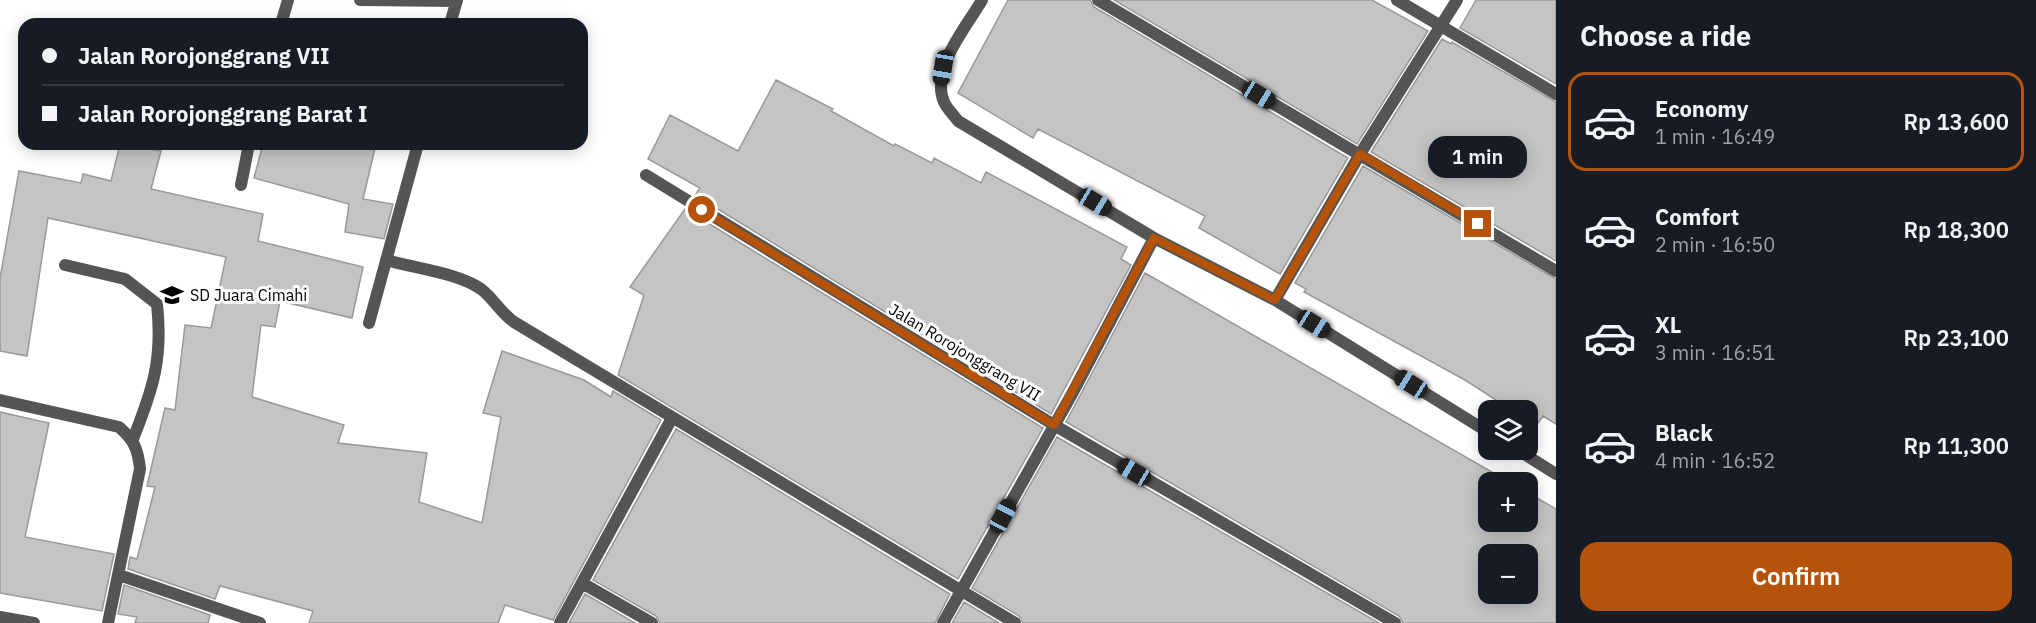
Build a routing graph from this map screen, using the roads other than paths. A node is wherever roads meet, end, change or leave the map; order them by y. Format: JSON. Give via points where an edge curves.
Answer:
{"nodes":[{"id":1,"x":288,"y":0,"type":"edge"},
{"id":2,"x":360,"y":0,"type":"edge"},
{"id":3,"x":982,"y":0,"type":"edge"},
{"id":4,"x":1098,"y":0,"type":"edge"},
{"id":5,"x":1397,"y":0,"type":"edge"},
{"id":6,"x":1457,"y":0,"type":"edge"},
{"id":7,"x":457,"y":1,"type":"edge"},
{"id":8,"x":283,"y":18,"type":"edge"},
{"id":9,"x":452,"y":18,"type":"edge"},
{"id":10,"x":1441,"y":27,"type":"junction"},
{"id":11,"x":1556,"y":94,"type":"edge"},
{"id":12,"x":248,"y":150,"type":"edge"},
{"id":13,"x":416,"y":150,"type":"edge"},
{"id":14,"x":1360,"y":154,"type":"junction"},
{"id":15,"x":646,"y":175,"type":"dead end"},
{"id":16,"x":241,"y":185,"type":"dead end"},
{"id":17,"x":1154,"y":238,"type":"junction"},
{"id":18,"x":386,"y":260,"type":"junction"},
{"id":19,"x":65,"y":265,"type":"dead end"},
{"id":20,"x":1556,"y":271,"type":"edge"},
{"id":21,"x":1275,"y":300,"type":"junction"},
{"id":22,"x":369,"y":323,"type":"dead end"},
{"id":23,"x":0,"y":400,"type":"edge"},
{"id":24,"x":672,"y":418,"type":"junction"},
{"id":25,"x":1054,"y":425,"type":"junction"},
{"id":26,"x":1478,"y":426,"type":"edge"},
{"id":27,"x":133,"y":439,"type":"junction"},
{"id":28,"x":1534,"y":460,"type":"edge"},
{"id":29,"x":1556,"y":474,"type":"edge"},
{"id":30,"x":119,"y":575,"type":"junction"},
{"id":31,"x":582,"y":583,"type":"junction"},
{"id":32,"x":962,"y":593,"type":"junction"},
{"id":33,"x":0,"y":617,"type":"edge"},
{"id":34,"x":34,"y":623,"type":"edge"},
{"id":35,"x":108,"y":623,"type":"edge"},
{"id":36,"x":260,"y":623,"type":"edge"},
{"id":37,"x":560,"y":623,"type":"edge"},
{"id":38,"x":652,"y":623,"type":"edge"},
{"id":39,"x":943,"y":623,"type":"edge"},
{"id":40,"x":1015,"y":623,"type":"edge"},
{"id":41,"x":1395,"y":623,"type":"edge"}],
"edges":[{"from":1,"to":8,"type":"street"},
{"from":2,"to":7,"type":"street"},
{"from":3,"to":17,"type":"street","via":[[943,68],[940,85],[944,103],[958,121]]},
{"from":4,"to":14,"type":"street"},
{"from":5,"to":10,"type":"street"},
{"from":6,"to":10,"type":"street"},
{"from":7,"to":9,"type":"street"},
{"from":10,"to":11,"type":"street"},
{"from":10,"to":14,"type":"street"},
{"from":12,"to":16,"type":"street"},
{"from":13,"to":18,"type":"street"},
{"from":14,"to":20,"type":"street"},
{"from":14,"to":21,"type":"street"},
{"from":15,"to":25,"type":"street","name":"Jalan Rorojonggrang VII"},
{"from":17,"to":21,"type":"street"},
{"from":17,"to":25,"type":"street"},
{"from":18,"to":22,"type":"street"},
{"from":18,"to":24,"type":"street","via":[[469,282],[483,291],[502,313]]},
{"from":19,"to":27,"type":"street","via":[[125,279],[157,304],[161,336],[153,388]]},
{"from":21,"to":26,"type":"street"},
{"from":23,"to":27,"type":"street","via":[[119,427]]},
{"from":24,"to":31,"type":"street"},
{"from":24,"to":32,"type":"street"},
{"from":25,"to":32,"type":"street"},
{"from":25,"to":41,"type":"street","name":"Jalan Rorojonggrang VII"},
{"from":27,"to":30,"type":"street","via":[[140,468]]},
{"from":28,"to":29,"type":"street"},
{"from":30,"to":35,"type":"street"},
{"from":30,"to":36,"type":"street"},
{"from":31,"to":37,"type":"street"},
{"from":31,"to":38,"type":"street"},
{"from":32,"to":39,"type":"street"},
{"from":32,"to":40,"type":"street"},
{"from":33,"to":34,"type":"street"}]}
